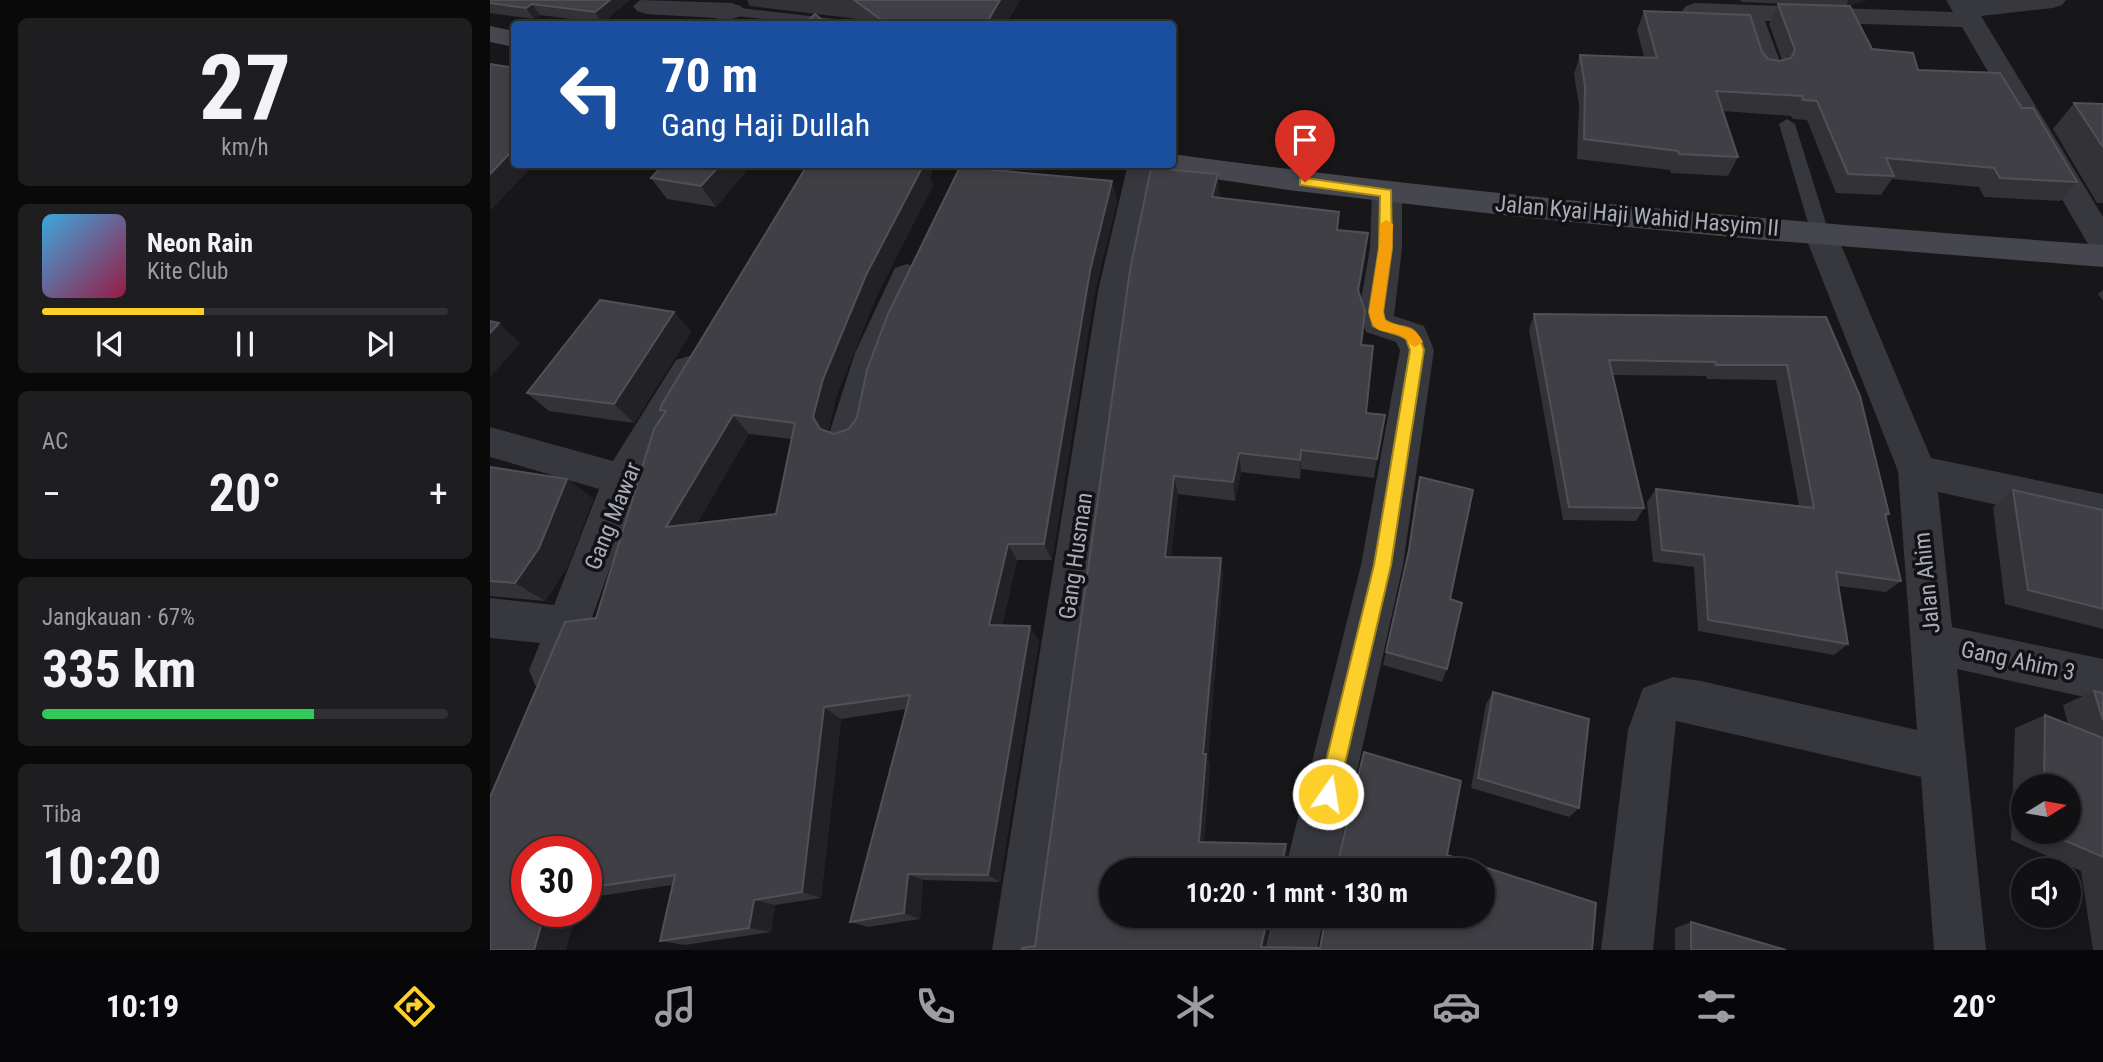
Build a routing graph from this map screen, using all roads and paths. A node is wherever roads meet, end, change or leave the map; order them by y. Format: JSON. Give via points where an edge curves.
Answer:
{"nodes":[{"id":1,"x":652,"y":0,"type":"edge"},
{"id":2,"x":2053,"y":0,"type":"edge"},
{"id":3,"x":1965,"y":10,"type":"edge"},
{"id":4,"x":1695,"y":11,"type":"edge"},
{"id":5,"x":1750,"y":13,"type":"junction"},
{"id":6,"x":725,"y":18,"type":"edge"},
{"id":7,"x":784,"y":21,"type":"edge"},
{"id":8,"x":490,"y":34,"type":"edge"},
{"id":9,"x":511,"y":38,"type":"edge"},
{"id":10,"x":1769,"y":70,"type":"edge"},
{"id":11,"x":1787,"y":124,"type":"dead end"},
{"id":12,"x":1176,"y":165,"type":"edge"},
{"id":13,"x":1142,"y":168,"type":"edge"},
{"id":14,"x":1387,"y":193,"type":"junction"},
{"id":15,"x":1820,"y":233,"type":"junction"},
{"id":16,"x":2103,"y":243,"type":"edge"},
{"id":17,"x":921,"y":249,"type":"edge"},
{"id":18,"x":2103,"y":256,"type":"edge"},
{"id":19,"x":708,"y":340,"type":"edge"},
{"id":20,"x":848,"y":434,"type":"edge"},
{"id":21,"x":490,"y":442,"type":"edge"},
{"id":22,"x":1917,"y":471,"type":"junction"},
{"id":23,"x":622,"y":480,"type":"junction"},
{"id":24,"x":2103,"y":511,"type":"edge"},
{"id":25,"x":490,"y":618,"type":"edge"},
{"id":26,"x":570,"y":626,"type":"junction"},
{"id":27,"x":1933,"y":643,"type":"junction"},
{"id":28,"x":2103,"y":680,"type":"edge"},
{"id":29,"x":538,"y":701,"type":"edge"},
{"id":30,"x":1943,"y":759,"type":"junction"},
{"id":31,"x":1313,"y":858,"type":"edge"},
{"id":32,"x":1296,"y":928,"type":"edge"},
{"id":33,"x":1018,"y":950,"type":"edge"},
{"id":34,"x":1291,"y":950,"type":"edge"},
{"id":35,"x":1627,"y":950,"type":"edge"},
{"id":36,"x":1960,"y":950,"type":"edge"}],
"edges":[{"from":1,"to":6,"type":"street","via":[[646,6]]},
{"from":2,"to":3,"type":"street"},
{"from":3,"to":5,"type":"street"},
{"from":3,"to":16,"type":"street"},
{"from":4,"to":5,"type":"street"},
{"from":5,"to":10,"type":"street"},
{"from":6,"to":7,"type":"lane"},
{"from":8,"to":9,"type":"street"},
{"from":11,"to":15,"type":"lane"},
{"from":12,"to":14,"type":"street","name":"Jalan Kyai Haji Wahid Hasyim II"},
{"from":13,"to":33,"type":"street","name":"Gang Husman","via":[[1115,291]]},
{"from":14,"to":15,"type":"street","name":"Jalan Kyai Haji Wahid Hasyim II"},
{"from":14,"to":31,"type":"street","via":[[1378,323],[1412,335],[1417,350],[1382,565]]},
{"from":15,"to":18,"type":"street","name":"Jalan Kyai Haji Wahid Hasyim II"},
{"from":15,"to":22,"type":"street","name":"Jalan Ahim"},
{"from":17,"to":20,"type":"street","via":[[858,387]]},
{"from":19,"to":23,"type":"street","name":"Gang Mawar"},
{"from":21,"to":23,"type":"street"},
{"from":22,"to":24,"type":"street"},
{"from":22,"to":27,"type":"street","name":"Jalan Ahim"},
{"from":23,"to":26,"type":"street","name":"Gang Mawar"},
{"from":25,"to":26,"type":"street"},
{"from":26,"to":29,"type":"street","name":"Gang Mawar"},
{"from":27,"to":28,"type":"street","name":"Gang Ahim 3"},
{"from":27,"to":30,"type":"street","name":"Jalan Ahim"},
{"from":30,"to":35,"type":"street","via":[[1701,703],[1673,699],[1658,704],[1651,730]]},
{"from":30,"to":36,"type":"street","name":"Jalan Ahim"},
{"from":32,"to":34,"type":"street"}]}
